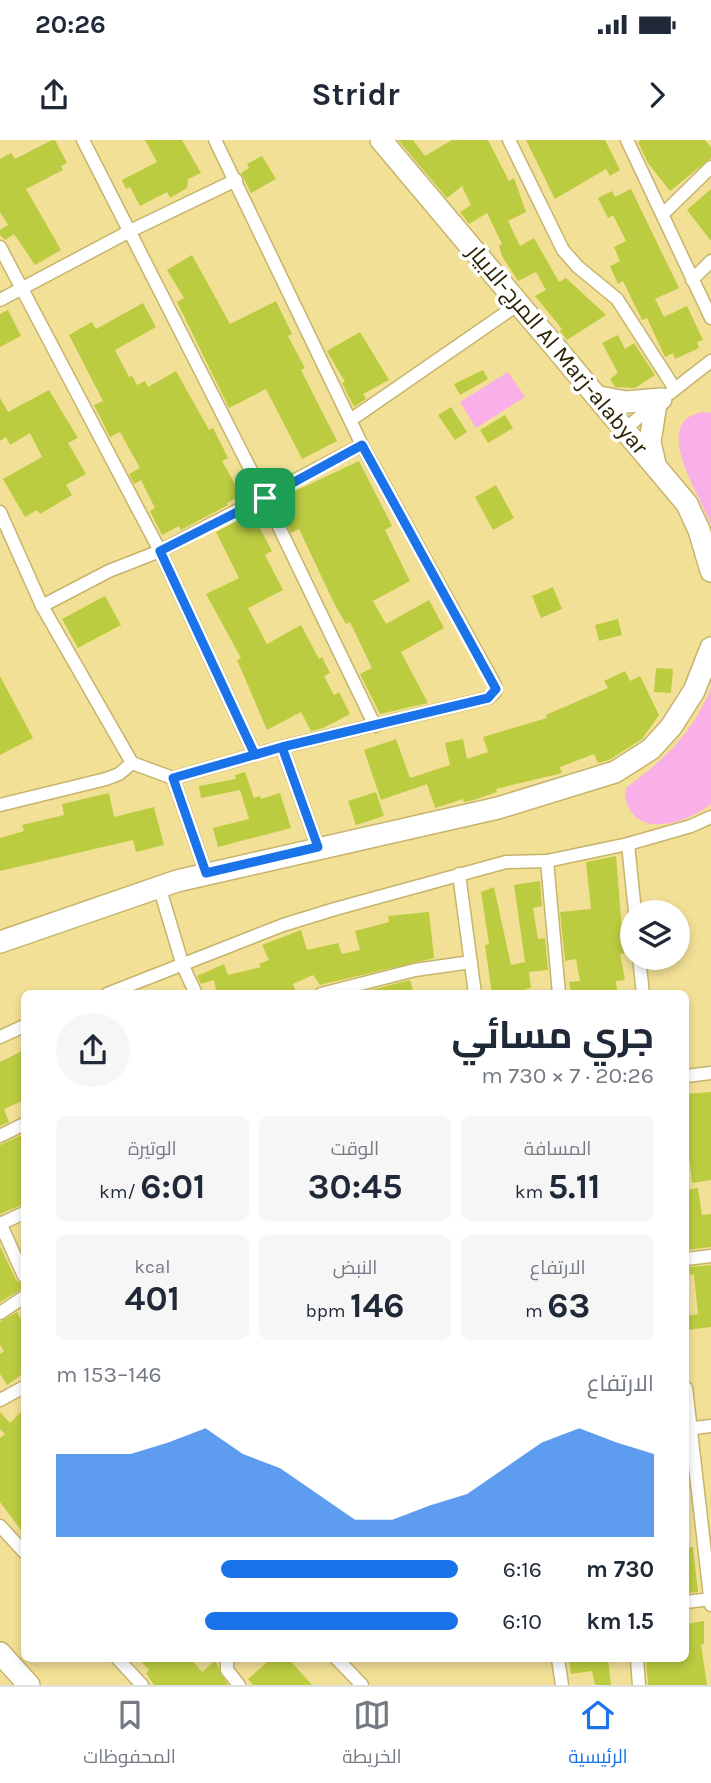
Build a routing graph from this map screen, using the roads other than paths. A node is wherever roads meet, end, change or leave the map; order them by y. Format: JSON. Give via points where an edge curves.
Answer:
{"nodes":[{"id":1,"x":83,"y":140,"type":"edge"},
{"id":2,"x":215,"y":140,"type":"edge"},
{"id":3,"x":380,"y":140,"type":"edge"},
{"id":4,"x":509,"y":140,"type":"edge"},
{"id":5,"x":631,"y":142,"type":"edge"},
{"id":6,"x":711,"y":167,"type":"edge"},
{"id":7,"x":236,"y":180,"type":"junction"},
{"id":8,"x":663,"y":214,"type":"junction"},
{"id":9,"x":130,"y":231,"type":"junction"},
{"id":10,"x":0,"y":247,"type":"edge"},
{"id":11,"x":711,"y":261,"type":"edge"},
{"id":12,"x":692,"y":281,"type":"junction"},
{"id":13,"x":23,"y":288,"type":"junction"},
{"id":14,"x":0,"y":300,"type":"edge"},
{"id":15,"x":520,"y":303,"type":"junction"},
{"id":16,"x":711,"y":318,"type":"edge"},
{"id":17,"x":711,"y":362,"type":"edge"},
{"id":18,"x":599,"y":397,"type":"junction"},
{"id":19,"x":664,"y":397,"type":"junction"},
{"id":20,"x":352,"y":419,"type":"junction"},
{"id":21,"x":625,"y":428,"type":"junction"},
{"id":22,"x":362,"y":445,"type":"junction"},
{"id":23,"x":656,"y":466,"type":"junction"},
{"id":24,"x":265,"y":498,"type":"junction"},
{"id":25,"x":0,"y":512,"type":"edge"},
{"id":26,"x":160,"y":551,"type":"junction"},
{"id":27,"x":711,"y":571,"type":"edge"},
{"id":28,"x":43,"y":606,"type":"junction"},
{"id":29,"x":711,"y":648,"type":"edge"},
{"id":30,"x":375,"y":726,"type":"junction"},
{"id":31,"x":282,"y":747,"type":"junction"},
{"id":32,"x":255,"y":755,"type":"junction"},
{"id":33,"x":132,"y":763,"type":"junction"},
{"id":34,"x":173,"y":778,"type":"junction"},
{"id":35,"x":0,"y":804,"type":"edge"},
{"id":36,"x":711,"y":817,"type":"edge"},
{"id":37,"x":628,"y":844,"type":"junction"},
{"id":38,"x":318,"y":847,"type":"junction"},
{"id":39,"x":547,"y":861,"type":"junction"},
{"id":40,"x":206,"y":873,"type":"junction"},
{"id":41,"x":460,"y":874,"type":"junction"},
{"id":42,"x":159,"y":886,"type":"junction"},
{"id":43,"x":634,"y":900,"type":"edge"},
{"id":44,"x":0,"y":942,"type":"edge"},
{"id":45,"x":471,"y":962,"type":"junction"},
{"id":46,"x":183,"y":966,"type":"junction"},
{"id":47,"x":640,"y":970,"type":"edge"},
{"id":48,"x":118,"y":990,"type":"edge"},
{"id":49,"x":194,"y":990,"type":"edge"},
{"id":50,"x":337,"y":990,"type":"edge"},
{"id":51,"x":474,"y":990,"type":"edge"},
{"id":52,"x":559,"y":990,"type":"edge"},
{"id":53,"x":643,"y":990,"type":"edge"},
{"id":54,"x":21,"y":1027,"type":"edge"},
{"id":55,"x":0,"y":1037,"type":"edge"},
{"id":56,"x":711,"y":1073,"type":"edge"},
{"id":57,"x":689,"y":1076,"type":"edge"},
{"id":58,"x":21,"y":1126,"type":"edge"},
{"id":59,"x":0,"y":1136,"type":"edge"},
{"id":60,"x":21,"y":1214,"type":"edge"},
{"id":61,"x":0,"y":1224,"type":"edge"},
{"id":62,"x":711,"y":1256,"type":"edge"},
{"id":63,"x":689,"y":1259,"type":"edge"},
{"id":64,"x":21,"y":1270,"type":"edge"},
{"id":65,"x":21,"y":1299,"type":"edge"},
{"id":66,"x":0,"y":1312,"type":"edge"},
{"id":67,"x":21,"y":1389,"type":"edge"},
{"id":68,"x":0,"y":1400,"type":"edge"},
{"id":69,"x":711,"y":1426,"type":"edge"},
{"id":70,"x":689,"y":1429,"type":"edge"},
{"id":71,"x":0,"y":1526,"type":"edge"},
{"id":72,"x":21,"y":1549,"type":"edge"},
{"id":73,"x":711,"y":1601,"type":"edge"},
{"id":74,"x":689,"y":1602,"type":"edge"},
{"id":75,"x":0,"y":1653,"type":"edge"},
{"id":76,"x":121,"y":1662,"type":"edge"},
{"id":77,"x":227,"y":1662,"type":"edge"},
{"id":78,"x":340,"y":1662,"type":"edge"},
{"id":79,"x":558,"y":1662,"type":"edge"},
{"id":80,"x":637,"y":1662,"type":"edge"},
{"id":81,"x":29,"y":1685,"type":"edge"},
{"id":82,"x":142,"y":1685,"type":"edge"},
{"id":83,"x":239,"y":1685,"type":"edge"},
{"id":84,"x":362,"y":1685,"type":"edge"},
{"id":85,"x":562,"y":1685,"type":"edge"},
{"id":86,"x":639,"y":1685,"type":"edge"}],
"edges":[{"from":1,"to":9,"type":"street"},
{"from":2,"to":7,"type":"street"},
{"from":3,"to":15,"type":"main road","name":"المرج-الابيار Al Marj-alabyar"},
{"from":4,"to":19,"type":"street","via":[[563,250],[617,299]]},
{"from":5,"to":8,"type":"street"},
{"from":6,"to":8,"type":"street"},
{"from":7,"to":9,"type":"street"},
{"from":7,"to":20,"type":"street"},
{"from":8,"to":12,"type":"street"},
{"from":9,"to":13,"type":"street"},
{"from":9,"to":24,"type":"street"},
{"from":10,"to":13,"type":"street"},
{"from":11,"to":12,"type":"street"},
{"from":12,"to":16,"type":"street"},
{"from":13,"to":14,"type":"street"},
{"from":13,"to":26,"type":"street"},
{"from":15,"to":18,"type":"main road","name":"المرج-الابيار Al Marj-alabyar"},
{"from":15,"to":20,"type":"street"},
{"from":17,"to":19,"type":"street"},
{"from":18,"to":19,"type":"main road","via":[[625,402]]},
{"from":18,"to":21,"type":"main road","name":"المرج-الابيار Al Marj-alabyar"},
{"from":19,"to":21,"type":"street"},
{"from":19,"to":23,"type":"main road","via":[[650,442]]},
{"from":20,"to":22,"type":"street"},
{"from":21,"to":23,"type":"main road","name":"المرج-الابيار Al Marj-alabyar"},
{"from":22,"to":24,"type":"street"},
{"from":22,"to":30,"type":"street","via":[[496,689],[488,698]]},
{"from":23,"to":27,"type":"main road","name":"المرج-الابيار Al Marj-alabyar","via":[[687,504]]},
{"from":24,"to":26,"type":"street"},
{"from":24,"to":30,"type":"street"},
{"from":25,"to":28,"type":"street"},
{"from":26,"to":28,"type":"street","via":[[109,571]]},
{"from":26,"to":32,"type":"street"},
{"from":28,"to":33,"type":"street"},
{"from":29,"to":38,"type":"main road","via":[[694,691],[671,727],[651,749],[615,772],[498,808]]},
{"from":30,"to":31,"type":"street"},
{"from":31,"to":32,"type":"street"},
{"from":31,"to":38,"type":"street"},
{"from":32,"to":34,"type":"street"},
{"from":33,"to":34,"type":"street"},
{"from":33,"to":35,"type":"street","via":[[106,779]]},
{"from":34,"to":40,"type":"street"},
{"from":36,"to":37,"type":"street"},
{"from":37,"to":39,"type":"street"},
{"from":37,"to":43,"type":"street"},
{"from":38,"to":40,"type":"main road"},
{"from":39,"to":41,"type":"street","via":[[506,862]]},
{"from":39,"to":52,"type":"street"},
{"from":40,"to":42,"type":"main road"},
{"from":41,"to":45,"type":"street"},
{"from":41,"to":46,"type":"street","via":[[283,925]]},
{"from":42,"to":44,"type":"main road"},
{"from":42,"to":46,"type":"street"},
{"from":45,"to":50,"type":"street","via":[[415,970]]},
{"from":45,"to":51,"type":"street"},
{"from":46,"to":48,"type":"street"},
{"from":46,"to":49,"type":"street"},
{"from":47,"to":53,"type":"street"},
{"from":54,"to":55,"type":"street"},
{"from":56,"to":57,"type":"street"},
{"from":58,"to":59,"type":"street"},
{"from":60,"to":61,"type":"street"},
{"from":61,"to":64,"type":"street"},
{"from":62,"to":63,"type":"street"},
{"from":65,"to":66,"type":"street"},
{"from":67,"to":68,"type":"street"},
{"from":69,"to":70,"type":"street"},
{"from":70,"to":73,"type":"street"},
{"from":71,"to":72,"type":"street"},
{"from":73,"to":74,"type":"street"},
{"from":75,"to":81,"type":"main road"},
{"from":76,"to":82,"type":"street"},
{"from":77,"to":83,"type":"street","via":[[227,1670]]},
{"from":78,"to":84,"type":"street"},
{"from":79,"to":85,"type":"street"},
{"from":80,"to":86,"type":"street"}]}
